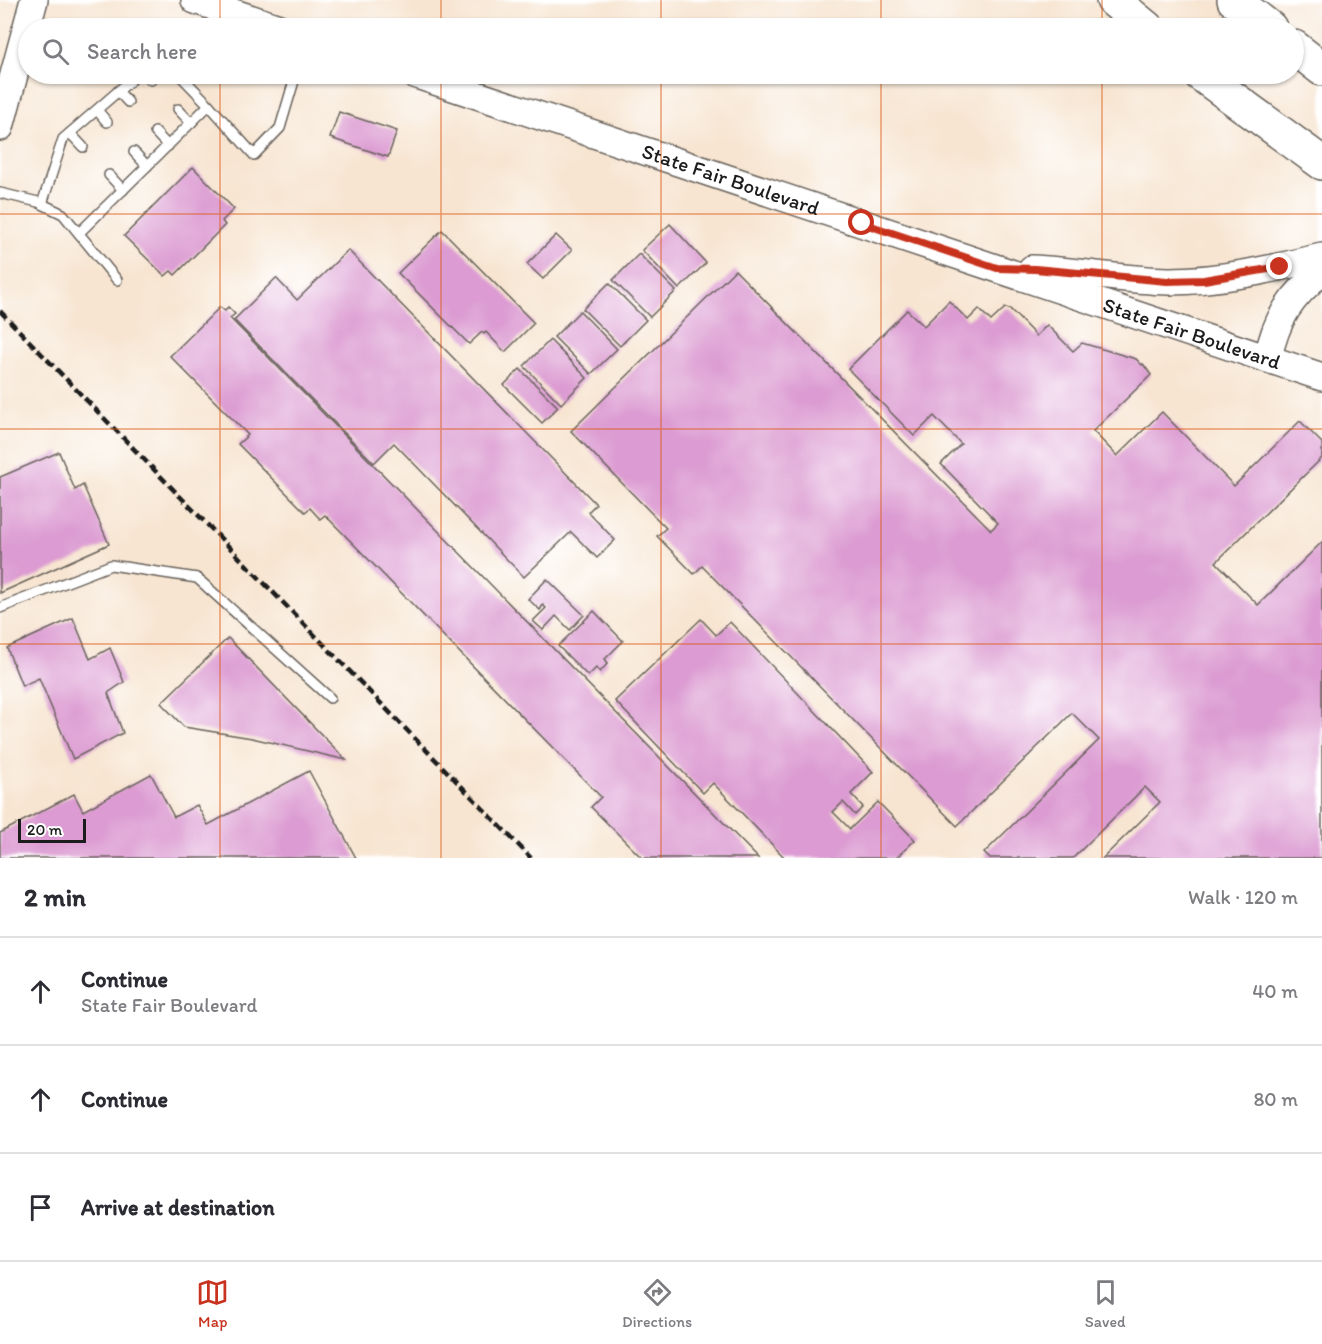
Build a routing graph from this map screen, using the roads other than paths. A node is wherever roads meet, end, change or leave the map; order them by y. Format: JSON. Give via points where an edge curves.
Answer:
{"nodes":[{"id":1,"x":34,"y":0,"type":"edge"},
{"id":2,"x":1113,"y":0,"type":"edge"},
{"id":3,"x":1234,"y":0,"type":"edge"},
{"id":4,"x":209,"y":3,"type":"edge"},
{"id":5,"x":29,"y":18,"type":"edge"},
{"id":6,"x":251,"y":18,"type":"edge"},
{"id":7,"x":1135,"y":18,"type":"edge"},
{"id":8,"x":1257,"y":18,"type":"edge"},
{"id":9,"x":1304,"y":55,"type":"edge"},
{"id":10,"x":18,"y":60,"type":"edge"},
{"id":11,"x":1322,"y":69,"type":"edge"},
{"id":12,"x":127,"y":84,"type":"edge"},
{"id":13,"x":189,"y":84,"type":"edge"},
{"id":14,"x":293,"y":84,"type":"edge"},
{"id":15,"x":444,"y":84,"type":"edge"},
{"id":16,"x":1214,"y":84,"type":"edge"},
{"id":17,"x":118,"y":92,"type":"junction"},
{"id":18,"x":128,"y":102,"type":"dead end"},
{"id":19,"x":209,"y":105,"type":"junction"},
{"id":20,"x":178,"y":109,"type":"dead end"},
{"id":21,"x":97,"y":110,"type":"junction"},
{"id":22,"x":107,"y":122,"type":"dead end"},
{"id":23,"x":191,"y":123,"type":"junction"},
{"id":24,"x":0,"y":127,"type":"edge"},
{"id":25,"x":155,"y":132,"type":"dead end"},
{"id":26,"x":70,"y":133,"type":"junction"},
{"id":27,"x":168,"y":146,"type":"junction"},
{"id":28,"x":83,"y":147,"type":"dead end"},
{"id":29,"x":134,"y":152,"type":"dead end"},
{"id":30,"x":1322,"y":163,"type":"edge"},
{"id":31,"x":147,"y":166,"type":"junction"},
{"id":32,"x":109,"y":175,"type":"dead end"},
{"id":33,"x":123,"y":190,"type":"junction"},
{"id":34,"x":0,"y":193,"type":"edge"},
{"id":35,"x":42,"y":204,"type":"junction"},
{"id":36,"x":79,"y":233,"type":"junction"},
{"id":37,"x":1322,"y":257,"type":"edge"},
{"id":38,"x":997,"y":268,"type":"junction"},
{"id":39,"x":1322,"y":270,"type":"edge"},
{"id":40,"x":117,"y":280,"type":"dead end"},
{"id":41,"x":1268,"y":358,"type":"junction"},
{"id":42,"x":1322,"y":376,"type":"edge"},
{"id":43,"x":0,"y":608,"type":"edge"},
{"id":44,"x":330,"y":698,"type":"dead end"}],
"edges":[{"from":1,"to":5,"type":"main road"},
{"from":2,"to":7,"type":"highway"},
{"from":3,"to":8,"type":"highway"},
{"from":4,"to":6,"type":"main road"},
{"from":9,"to":11,"type":"highway"},
{"from":10,"to":24,"type":"main road"},
{"from":12,"to":17,"type":"lane"},
{"from":13,"to":19,"type":"lane"},
{"from":14,"to":19,"type":"lane","via":[[280,128],[254,155]]},
{"from":15,"to":38,"type":"main road","name":"State Fair Boulevard"},
{"from":16,"to":30,"type":"highway"},
{"from":17,"to":18,"type":"lane"},
{"from":17,"to":21,"type":"lane"},
{"from":19,"to":23,"type":"lane"},
{"from":20,"to":23,"type":"lane"},
{"from":21,"to":22,"type":"lane"},
{"from":21,"to":26,"type":"lane"},
{"from":23,"to":27,"type":"lane"},
{"from":25,"to":27,"type":"lane"},
{"from":26,"to":28,"type":"lane"},
{"from":26,"to":35,"type":"lane","via":[[63,140]]},
{"from":27,"to":31,"type":"lane"},
{"from":29,"to":31,"type":"lane"},
{"from":31,"to":33,"type":"lane"},
{"from":32,"to":33,"type":"lane"},
{"from":33,"to":36,"type":"lane"},
{"from":34,"to":35,"type":"lane"},
{"from":35,"to":36,"type":"lane","via":[[63,214]]},
{"from":36,"to":40,"type":"lane"},
{"from":37,"to":38,"type":"main road","via":[[1259,272],[1167,281]]},
{"from":38,"to":41,"type":"main road","name":"State Fair Boulevard"},
{"from":39,"to":41,"type":"main road","via":[[1283,312]]},
{"from":41,"to":42,"type":"main road","name":"State Fair Boulevard"},
{"from":43,"to":44,"type":"lane","via":[[111,565],[197,578]]}]}
